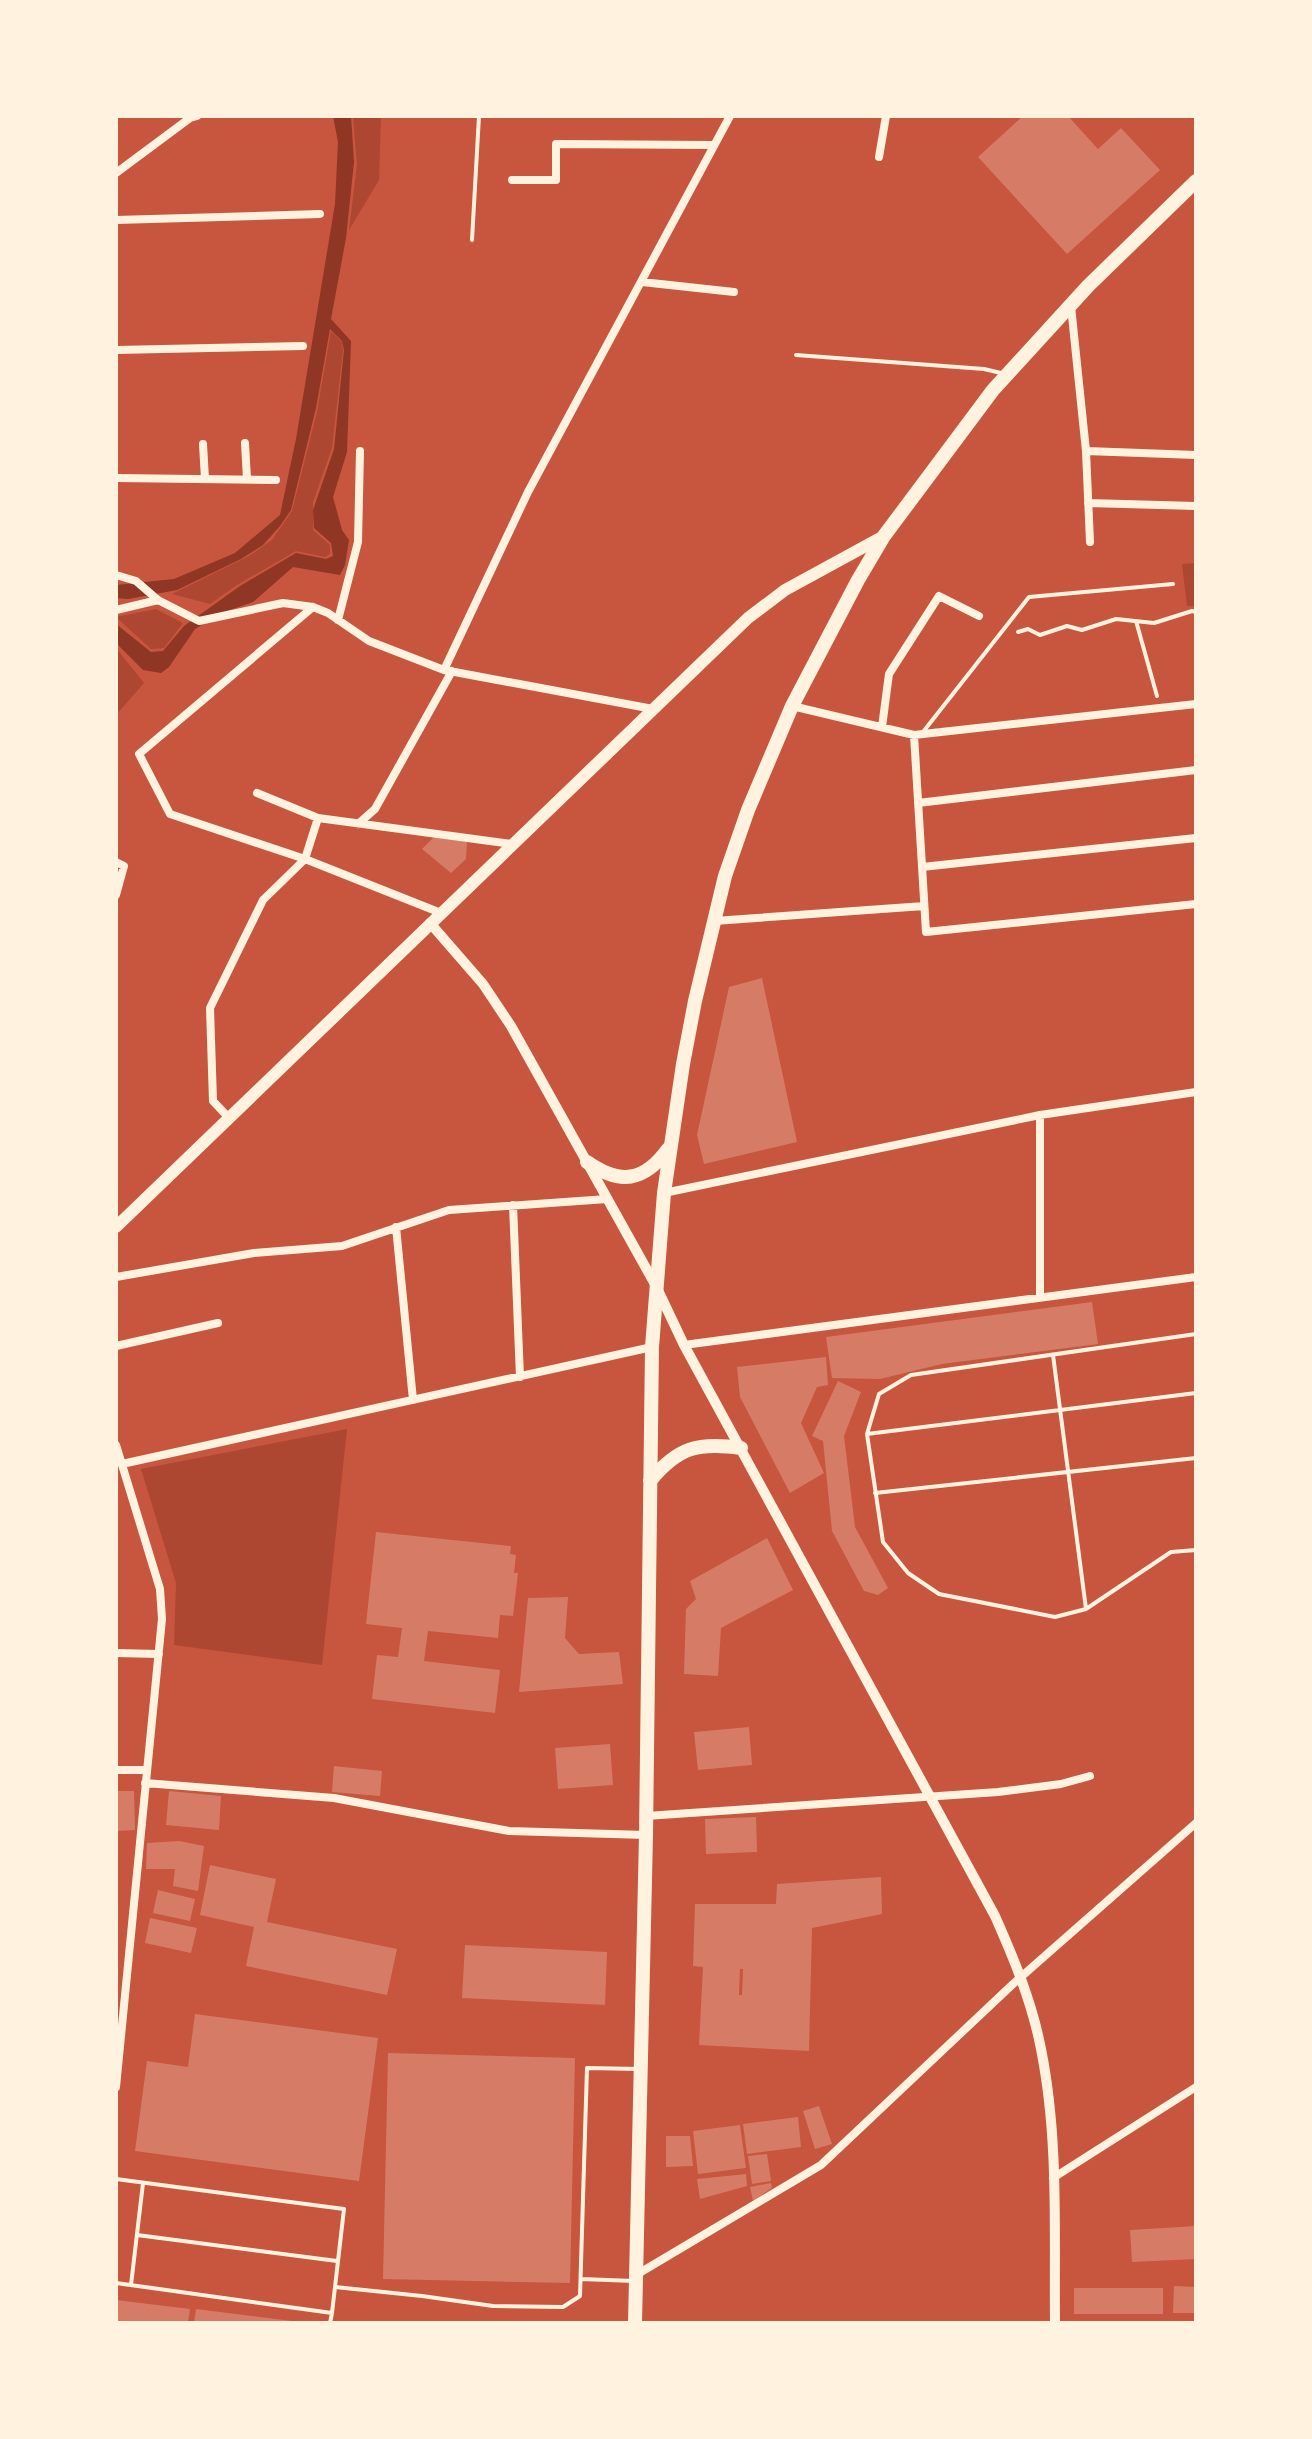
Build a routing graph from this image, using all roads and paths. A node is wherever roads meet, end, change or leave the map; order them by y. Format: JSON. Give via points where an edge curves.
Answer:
{"nodes":[{"id":1,"x":197,"y":116,"type":"edge"},
{"id":2,"x":479,"y":116,"type":"edge"},
{"id":3,"x":730,"y":116,"type":"edge"},
{"id":4,"x":886,"y":116,"type":"edge"},
{"id":5,"x":714,"y":145,"type":"junction"},
{"id":6,"x":879,"y":157,"type":"dead end"},
{"id":7,"x":116,"y":173,"type":"edge"},
{"id":8,"x":512,"y":180,"type":"dead end"},
{"id":9,"x":1196,"y":181,"type":"edge"},
{"id":10,"x":320,"y":214,"type":"dead end"},
{"id":11,"x":116,"y":220,"type":"edge"},
{"id":12,"x":472,"y":240,"type":"dead end"},
{"id":13,"x":642,"y":282,"type":"junction"},
{"id":14,"x":734,"y":292,"type":"dead end"},
{"id":15,"x":1071,"y":305,"type":"junction"},
{"id":16,"x":303,"y":346,"type":"dead end"},
{"id":17,"x":116,"y":350,"type":"edge"},
{"id":18,"x":796,"y":355,"type":"dead end"},
{"id":19,"x":1007,"y":374,"type":"junction"},
{"id":20,"x":245,"y":443,"type":"dead end"},
{"id":21,"x":203,"y":444,"type":"dead end"},
{"id":22,"x":360,"y":451,"type":"dead end"},
{"id":23,"x":1086,"y":451,"type":"junction"},
{"id":24,"x":1196,"y":455,"type":"edge"},
{"id":25,"x":116,"y":478,"type":"edge"},
{"id":26,"x":205,"y":479,"type":"junction"},
{"id":27,"x":247,"y":479,"type":"junction"},
{"id":28,"x":276,"y":480,"type":"dead end"},
{"id":29,"x":1088,"y":503,"type":"junction"},
{"id":30,"x":1196,"y":506,"type":"edge"},
{"id":31,"x":884,"y":536,"type":"junction"},
{"id":32,"x":1090,"y":542,"type":"dead end"},
{"id":33,"x":116,"y":575,"type":"edge"},
{"id":34,"x":1173,"y":584,"type":"dead end"},
{"id":35,"x":158,"y":600,"type":"junction"},
{"id":36,"x":313,"y":607,"type":"junction"},
{"id":37,"x":116,"y":610,"type":"edge"},
{"id":38,"x":1196,"y":612,"type":"edge"},
{"id":39,"x":979,"y":616,"type":"dead end"},
{"id":40,"x":338,"y":620,"type":"junction"},
{"id":41,"x":1136,"y":621,"type":"junction"},
{"id":42,"x":996,"y":639,"type":"junction"},
{"id":43,"x":448,"y":670,"type":"junction"},
{"id":44,"x":1159,"y":701,"type":"dead end"},
{"id":45,"x":1196,"y":704,"type":"edge"},
{"id":46,"x":792,"y":706,"type":"junction"},
{"id":47,"x":653,"y":709,"type":"junction"},
{"id":48,"x":882,"y":727,"type":"junction"},
{"id":49,"x":918,"y":734,"type":"junction"},
{"id":50,"x":1196,"y":770,"type":"edge"},
{"id":51,"x":257,"y":793,"type":"dead end"},
{"id":52,"x":918,"y":803,"type":"junction"},
{"id":53,"x":318,"y":818,"type":"junction"},
{"id":54,"x":358,"y":824,"type":"junction"},
{"id":55,"x":1196,"y":838,"type":"edge"},
{"id":56,"x":512,"y":844,"type":"junction"},
{"id":57,"x":305,"y":859,"type":"junction"},
{"id":58,"x":116,"y":862,"type":"edge"},
{"id":59,"x":922,"y":867,"type":"junction"},
{"id":60,"x":116,"y":895,"type":"edge"},
{"id":61,"x":1196,"y":904,"type":"edge"},
{"id":62,"x":924,"y":906,"type":"junction"},
{"id":63,"x":441,"y":913,"type":"junction"},
{"id":64,"x":713,"y":922,"type":"junction"},
{"id":65,"x":430,"y":923,"type":"junction"},
{"id":66,"x":1196,"y":1092,"type":"edge"},
{"id":67,"x":1040,"y":1115,"type":"junction"},
{"id":68,"x":229,"y":1118,"type":"junction"},
{"id":69,"x":670,"y":1146,"type":"junction"},
{"id":70,"x":587,"y":1162,"type":"junction"},
{"id":71,"x":664,"y":1193,"type":"junction"},
{"id":72,"x":607,"y":1199,"type":"junction"},
{"id":73,"x":513,"y":1205,"type":"junction"},
{"id":74,"x":116,"y":1227,"type":"edge"},
{"id":75,"x":396,"y":1227,"type":"junction"},
{"id":76,"x":116,"y":1277,"type":"edge"},
{"id":77,"x":1196,"y":1277,"type":"edge"},
{"id":78,"x":656,"y":1286,"type":"junction"},
{"id":79,"x":1040,"y":1297,"type":"junction"},
{"id":80,"x":218,"y":1323,"type":"dead end"},
{"id":81,"x":1196,"y":1334,"type":"edge"},
{"id":82,"x":684,"y":1345,"type":"junction"},
{"id":83,"x":116,"y":1346,"type":"edge"},
{"id":84,"x":652,"y":1347,"type":"junction"},
{"id":85,"x":1053,"y":1355,"type":"junction"},
{"id":86,"x":520,"y":1377,"type":"junction"},
{"id":87,"x":1196,"y":1393,"type":"edge"},
{"id":88,"x":413,"y":1400,"type":"junction"},
{"id":89,"x":1060,"y":1409,"type":"junction"},
{"id":90,"x":867,"y":1434,"type":"junction"},
{"id":91,"x":116,"y":1445,"type":"edge"},
{"id":92,"x":741,"y":1448,"type":"junction"},
{"id":93,"x":1196,"y":1458,"type":"edge"},
{"id":94,"x":122,"y":1464,"type":"junction"},
{"id":95,"x":1069,"y":1472,"type":"junction"},
{"id":96,"x":650,"y":1481,"type":"junction"},
{"id":97,"x":875,"y":1493,"type":"junction"},
{"id":98,"x":1196,"y":1550,"type":"edge"},
{"id":99,"x":1086,"y":1609,"type":"junction"},
{"id":100,"x":116,"y":1653,"type":"edge"},
{"id":101,"x":159,"y":1654,"type":"junction"},
{"id":102,"x":116,"y":1770,"type":"edge"},
{"id":103,"x":147,"y":1770,"type":"junction"},
{"id":104,"x":1090,"y":1776,"type":"dead end"},
{"id":105,"x":145,"y":1783,"type":"junction"},
{"id":106,"x":931,"y":1797,"type":"junction"},
{"id":107,"x":646,"y":1816,"type":"junction"},
{"id":108,"x":1196,"y":1823,"type":"edge"},
{"id":109,"x":646,"y":1835,"type":"junction"},
{"id":110,"x":1022,"y":1976,"type":"junction"},
{"id":111,"x":640,"y":2069,"type":"junction"},
{"id":112,"x":116,"y":2087,"type":"edge"},
{"id":113,"x":1196,"y":2087,"type":"edge"},
{"id":114,"x":1053,"y":2178,"type":"junction"},
{"id":115,"x":116,"y":2179,"type":"edge"},
{"id":116,"x":143,"y":2183,"type":"junction"},
{"id":117,"x":137,"y":2235,"type":"junction"},
{"id":118,"x":338,"y":2261,"type":"junction"},
{"id":119,"x":636,"y":2278,"type":"junction"},
{"id":120,"x":581,"y":2279,"type":"junction"},
{"id":121,"x":116,"y":2283,"type":"edge"},
{"id":122,"x":131,"y":2285,"type":"junction"},
{"id":123,"x":335,"y":2287,"type":"junction"},
{"id":124,"x":332,"y":2313,"type":"junction"},
{"id":125,"x":330,"y":2323,"type":"edge"},
{"id":126,"x":635,"y":2323,"type":"edge"},
{"id":127,"x":1055,"y":2323,"type":"edge"}],
"edges":[{"from":1,"to":7,"type":"street"},
{"from":2,"to":12,"type":"lane"},
{"from":3,"to":5,"type":"street"},
{"from":4,"to":6,"type":"street"},
{"from":5,"to":8,"type":"street","via":[[556,144],[556,180]]},
{"from":5,"to":13,"type":"street"},
{"from":9,"to":15,"type":"highway"},
{"from":10,"to":11,"type":"street"},
{"from":13,"to":14,"type":"street"},
{"from":13,"to":43,"type":"street","via":[[528,492]]},
{"from":15,"to":19,"type":"highway"},
{"from":15,"to":23,"type":"street"},
{"from":16,"to":17,"type":"street"},
{"from":18,"to":19,"type":"lane"},
{"from":19,"to":31,"type":"highway"},
{"from":20,"to":27,"type":"street"},
{"from":21,"to":26,"type":"street"},
{"from":22,"to":40,"type":"street","via":[[358,542]]},
{"from":23,"to":24,"type":"street"},
{"from":23,"to":29,"type":"street"},
{"from":25,"to":26,"type":"street"},
{"from":26,"to":27,"type":"street"},
{"from":27,"to":28,"type":"street"},
{"from":29,"to":30,"type":"street"},
{"from":29,"to":32,"type":"street"},
{"from":31,"to":46,"type":"highway"},
{"from":31,"to":47,"type":"main road","via":[[785,590]]},
{"from":33,"to":35,"type":"street","via":[[136,581]]},
{"from":34,"to":42,"type":"lane","via":[[1029,597]]},
{"from":35,"to":36,"type":"street","via":[[199,621],[283,603]]},
{"from":35,"to":37,"type":"street"},
{"from":36,"to":40,"type":"street"},
{"from":36,"to":57,"type":"street","via":[[139,754],[170,814]]},
{"from":38,"to":41,"type":"path","via":[[1154,623]]},
{"from":39,"to":48,"type":"street","via":[[939,596],[889,674]]},
{"from":40,"to":43,"type":"street","via":[[369,641]]},
{"from":41,"to":42,"type":"path","via":[[1116,619],[1082,630],[1067,626],[1040,635],[1028,629]]},
{"from":41,"to":44,"type":"path"},
{"from":42,"to":49,"type":"lane"},
{"from":43,"to":47,"type":"street"},
{"from":43,"to":54,"type":"street","via":[[375,809]]},
{"from":45,"to":49,"type":"street"},
{"from":46,"to":48,"type":"street"},
{"from":46,"to":64,"type":"highway","via":[[748,810]]},
{"from":47,"to":56,"type":"main road"},
{"from":48,"to":49,"type":"street"},
{"from":49,"to":52,"type":"street"},
{"from":50,"to":52,"type":"street"},
{"from":51,"to":53,"type":"street"},
{"from":52,"to":59,"type":"street"},
{"from":53,"to":54,"type":"street"},
{"from":53,"to":57,"type":"street"},
{"from":54,"to":56,"type":"street"},
{"from":55,"to":59,"type":"street"},
{"from":56,"to":63,"type":"main road"},
{"from":57,"to":63,"type":"street"},
{"from":57,"to":68,"type":"street","via":[[263,900],[210,1008],[213,1101]]},
{"from":58,"to":60,"type":"street","via":[[124,866]]},
{"from":59,"to":62,"type":"street"},
{"from":61,"to":62,"type":"street","via":[[926,932]]},
{"from":62,"to":64,"type":"street"},
{"from":63,"to":65,"type":"main road"},
{"from":64,"to":69,"type":"highway"},
{"from":65,"to":68,"type":"main road"},
{"from":65,"to":70,"type":"street","via":[[511,1026]]},
{"from":66,"to":67,"type":"street"},
{"from":67,"to":71,"type":"street"},
{"from":67,"to":79,"type":"street"},
{"from":68,"to":74,"type":"main road"},
{"from":69,"to":70,"type":"highway","via":[[643,1174],[603,1174]]},
{"from":69,"to":71,"type":"highway"},
{"from":70,"to":72,"type":"street"},
{"from":71,"to":78,"type":"highway"},
{"from":72,"to":73,"type":"street"},
{"from":72,"to":78,"type":"street"},
{"from":73,"to":75,"type":"street","via":[[449,1210]]},
{"from":73,"to":86,"type":"street"},
{"from":75,"to":76,"type":"street","via":[[342,1246],[254,1253]]},
{"from":75,"to":88,"type":"street"},
{"from":77,"to":79,"type":"street"},
{"from":78,"to":82,"type":"street"},
{"from":78,"to":84,"type":"highway"},
{"from":79,"to":82,"type":"street"},
{"from":80,"to":83,"type":"street"},
{"from":81,"to":85,"type":"lane"},
{"from":82,"to":92,"type":"street"},
{"from":84,"to":86,"type":"street"},
{"from":84,"to":96,"type":"highway"},
{"from":85,"to":89,"type":"lane"},
{"from":85,"to":90,"type":"lane","via":[[911,1375],[879,1394]]},
{"from":86,"to":88,"type":"street"},
{"from":87,"to":89,"type":"lane"},
{"from":88,"to":94,"type":"street"},
{"from":89,"to":90,"type":"lane"},
{"from":89,"to":95,"type":"lane"},
{"from":90,"to":97,"type":"lane"},
{"from":91,"to":94,"type":"street"},
{"from":92,"to":96,"type":"highway","via":[[713,1444],[688,1449],[665,1463]]},
{"from":92,"to":106,"type":"street"},
{"from":93,"to":95,"type":"lane"},
{"from":94,"to":101,"type":"street","via":[[160,1589]]},
{"from":95,"to":97,"type":"lane"},
{"from":95,"to":99,"type":"lane"},
{"from":96,"to":107,"type":"highway"},
{"from":97,"to":99,"type":"lane","via":[[883,1542],[908,1573],[939,1594],[1055,1617]]},
{"from":98,"to":99,"type":"lane","via":[[1171,1552]]},
{"from":100,"to":101,"type":"street"},
{"from":101,"to":103,"type":"street"},
{"from":102,"to":103,"type":"street"},
{"from":103,"to":105,"type":"street"},
{"from":104,"to":106,"type":"street","via":[[1029,1789]]},
{"from":105,"to":109,"type":"street","via":[[334,1798],[509,1831]]},
{"from":105,"to":112,"type":"street"},
{"from":106,"to":107,"type":"street"},
{"from":106,"to":110,"type":"street"},
{"from":107,"to":109,"type":"highway"},
{"from":108,"to":110,"type":"street"},
{"from":109,"to":111,"type":"highway"},
{"from":110,"to":114,"type":"street","via":[[1041,2048]]},
{"from":110,"to":119,"type":"street","via":[[821,2165]]},
{"from":111,"to":119,"type":"highway"},
{"from":111,"to":120,"type":"lane","via":[[587,2068]]},
{"from":113,"to":114,"type":"street"},
{"from":114,"to":127,"type":"street"},
{"from":115,"to":116,"type":"lane"},
{"from":116,"to":117,"type":"lane"},
{"from":116,"to":118,"type":"lane","via":[[344,2209]]},
{"from":117,"to":118,"type":"lane"},
{"from":117,"to":122,"type":"lane"},
{"from":118,"to":123,"type":"lane"},
{"from":119,"to":120,"type":"lane"},
{"from":119,"to":126,"type":"highway"},
{"from":120,"to":123,"type":"lane","via":[[580,2296],[563,2307],[493,2306]]},
{"from":121,"to":122,"type":"lane"},
{"from":122,"to":124,"type":"lane"},
{"from":123,"to":124,"type":"lane"},
{"from":124,"to":125,"type":"lane"}]}
